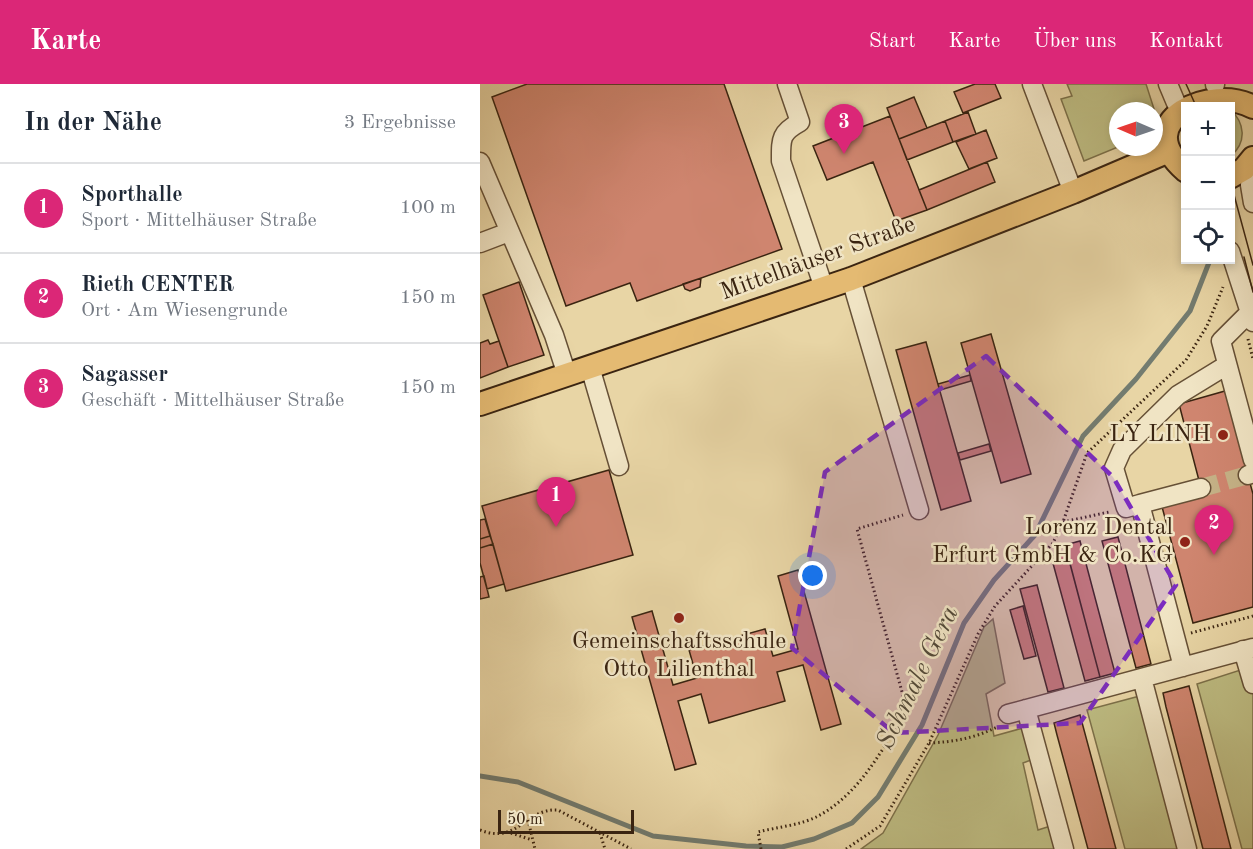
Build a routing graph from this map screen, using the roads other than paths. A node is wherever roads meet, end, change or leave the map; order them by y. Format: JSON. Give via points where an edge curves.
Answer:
{"nodes":[{"id":1,"x":787,"y":84,"type":"edge"},
{"id":2,"x":1032,"y":84,"type":"edge"},
{"id":3,"x":1215,"y":84,"type":"edge"},
{"id":4,"x":1172,"y":93,"type":"edge"},
{"id":5,"x":1253,"y":107,"type":"edge"},
{"id":6,"x":1169,"y":151,"type":"junction"},
{"id":7,"x":1253,"y":158,"type":"edge"},
{"id":8,"x":480,"y":162,"type":"edge"},
{"id":9,"x":1253,"y":164,"type":"edge"},
{"id":10,"x":1181,"y":166,"type":"edge"},
{"id":11,"x":1245,"y":188,"type":"edge"},
{"id":12,"x":1073,"y":192,"type":"junction"},
{"id":13,"x":509,"y":232,"type":"junction"},
{"id":14,"x":480,"y":243,"type":"edge"},
{"id":15,"x":1235,"y":264,"type":"edge"},
{"id":16,"x":851,"y":279,"type":"junction"},
{"id":17,"x":824,"y":288,"type":"junction"},
{"id":18,"x":1252,"y":317,"type":"edge"},
{"id":19,"x":1227,"y":365,"type":"junction"},
{"id":20,"x":590,"y":368,"type":"junction"},
{"id":21,"x":567,"y":375,"type":"junction"},
{"id":22,"x":480,"y":404,"type":"edge"},
{"id":23,"x":619,"y":466,"type":"dead end"},
{"id":24,"x":1251,"y":469,"type":"edge"},
{"id":25,"x":1201,"y":488,"type":"tunnel mouth"},
{"id":26,"x":1133,"y":506,"type":"junction"},
{"id":27,"x":919,"y":510,"type":"road end"},
{"id":28,"x":1248,"y":649,"type":"edge"},
{"id":29,"x":1183,"y":667,"type":"junction"},
{"id":30,"x":1142,"y":678,"type":"junction"},
{"id":31,"x":1253,"y":684,"type":"edge"},
{"id":32,"x":1026,"y":709,"type":"junction"},
{"id":33,"x":1008,"y":714,"type":"road end"},
{"id":34,"x":1064,"y":849,"type":"edge"},
{"id":35,"x":1188,"y":849,"type":"edge"}],
"edges":[{"from":1,"to":17,"type":"street","via":[[800,122],[786,129],[781,160]]},
{"from":2,"to":12,"type":"street"},
{"from":3,"to":4,"type":"main road"},
{"from":3,"to":5,"type":"main road","via":[[1239,93]]},
{"from":4,"to":6,"type":"main road","via":[[1166,126]]},
{"from":6,"to":10,"type":"main road"},
{"from":6,"to":12,"type":"main road","name":"Mittelhäuser Straße"},
{"from":7,"to":11,"type":"main road","via":[[1244,169]]},
{"from":8,"to":13,"type":"street"},
{"from":9,"to":11,"type":"street"},
{"from":12,"to":16,"type":"main road","name":"Mittelhäuser Straße"},
{"from":13,"to":14,"type":"street"},
{"from":13,"to":21,"type":"street"},
{"from":15,"to":18,"type":"street"},
{"from":16,"to":17,"type":"main road","name":"Mittelhäuser Straße"},
{"from":16,"to":27,"type":"street"},
{"from":17,"to":20,"type":"main road","name":"Mittelhäuser Straße"},
{"from":18,"to":19,"type":"street","via":[[1221,341]]},
{"from":19,"to":24,"type":"street"},
{"from":19,"to":26,"type":"street","via":[[1178,394],[1122,450],[1114,468]]},
{"from":20,"to":21,"type":"main road","name":"Mittelhäuser Straße"},
{"from":20,"to":23,"type":"street"},
{"from":21,"to":22,"type":"main road","name":"Mittelhäuser Straße"},
{"from":25,"to":26,"type":"street"},
{"from":26,"to":29,"type":"street"},
{"from":28,"to":29,"type":"street"},
{"from":28,"to":31,"type":"street"},
{"from":29,"to":30,"type":"street"},
{"from":30,"to":32,"type":"street"},
{"from":30,"to":35,"type":"street"},
{"from":32,"to":33,"type":"street"},
{"from":32,"to":34,"type":"street"}]}
